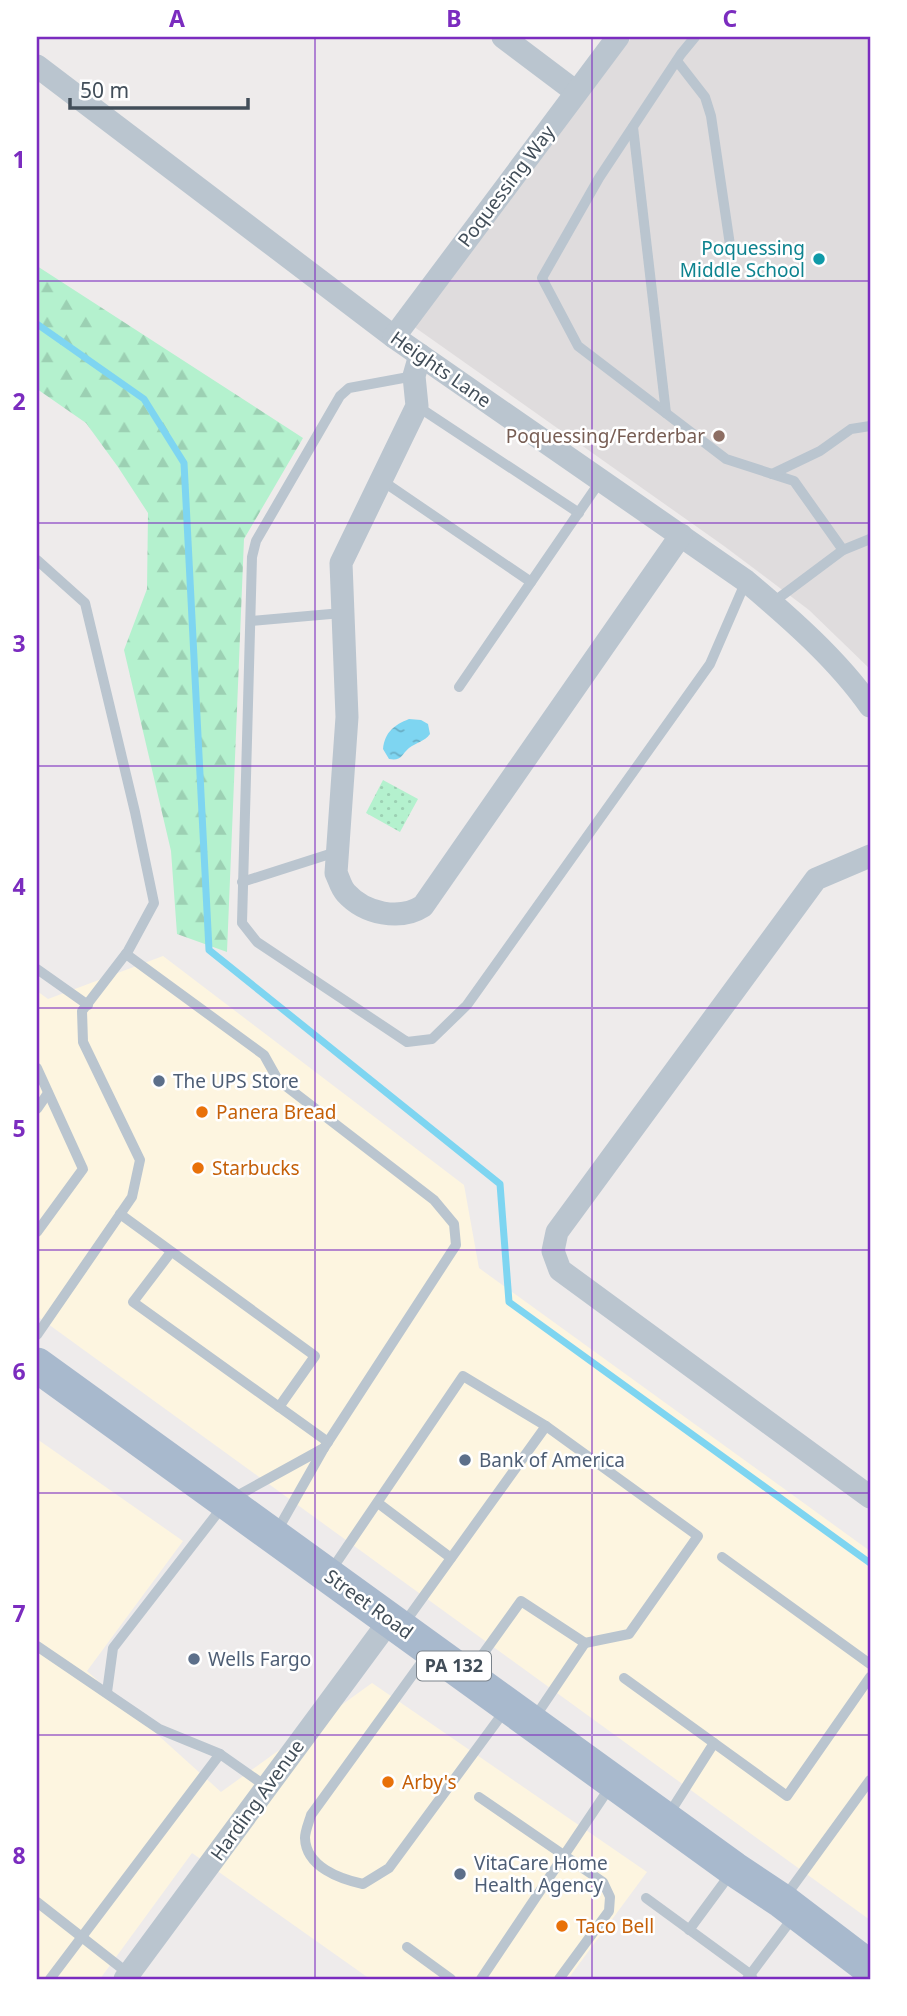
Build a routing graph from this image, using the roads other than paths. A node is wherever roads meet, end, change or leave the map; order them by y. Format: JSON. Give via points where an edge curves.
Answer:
{"nodes":[{"id":1,"x":503,"y":37,"type":"edge"},
{"id":2,"x":618,"y":37,"type":"edge"},
{"id":3,"x":695,"y":37,"type":"edge"},
{"id":4,"x":677,"y":61,"type":"junction"},
{"id":5,"x":37,"y":66,"type":"edge"},
{"id":6,"x":576,"y":92,"type":"junction"},
{"id":7,"x":633,"y":127,"type":"junction"},
{"id":8,"x":730,"y":245,"type":"dead end"},
{"id":9,"x":394,"y":337,"type":"junction"},
{"id":10,"x":417,"y":365,"type":"junction"},
{"id":11,"x":417,"y":406,"type":"junction"},
{"id":12,"x":666,"y":413,"type":"junction"},
{"id":13,"x":870,"y":426,"type":"edge"},
{"id":14,"x":772,"y":474,"type":"junction"},
{"id":15,"x":381,"y":480,"type":"junction"},
{"id":16,"x":601,"y":480,"type":"junction"},
{"id":17,"x":579,"y":513,"type":"junction"},
{"id":18,"x":681,"y":535,"type":"junction"},
{"id":19,"x":870,"y":538,"type":"edge"},
{"id":20,"x":843,"y":550,"type":"junction"},
{"id":21,"x":37,"y":560,"type":"edge"},
{"id":22,"x":746,"y":581,"type":"junction"},
{"id":23,"x":531,"y":582,"type":"junction"},
{"id":24,"x":772,"y":603,"type":"junction"},
{"id":25,"x":342,"y":613,"type":"junction"},
{"id":26,"x":251,"y":621,"type":"junction"},
{"id":27,"x":459,"y":687,"type":"dead end"},
{"id":28,"x":870,"y":706,"type":"edge"},
{"id":29,"x":336,"y":852,"type":"junction"},
{"id":30,"x":870,"y":856,"type":"edge"},
{"id":31,"x":242,"y":882,"type":"junction"},
{"id":32,"x":126,"y":954,"type":"junction"},
{"id":33,"x":37,"y":970,"type":"edge"},
{"id":34,"x":88,"y":1004,"type":"junction"},
{"id":35,"x":37,"y":1068,"type":"edge"},
{"id":36,"x":48,"y":1093,"type":"junction"},
{"id":37,"x":37,"y":1109,"type":"edge"},
{"id":38,"x":120,"y":1214,"type":"junction"},
{"id":39,"x":37,"y":1232,"type":"edge"},
{"id":40,"x":171,"y":1252,"type":"junction"},
{"id":41,"x":37,"y":1335,"type":"edge"},
{"id":42,"x":37,"y":1365,"type":"edge"},
{"id":43,"x":279,"y":1407,"type":"junction"},
{"id":44,"x":546,"y":1426,"type":"junction"},
{"id":45,"x":326,"y":1445,"type":"junction"},
{"id":46,"x":870,"y":1497,"type":"edge"},
{"id":47,"x":226,"y":1502,"type":"junction"},
{"id":48,"x":378,"y":1503,"type":"junction"},
{"id":49,"x":274,"y":1536,"type":"junction"},
{"id":50,"x":722,"y":1557,"type":"dead end"},
{"id":51,"x":452,"y":1558,"type":"junction"},
{"id":52,"x":328,"y":1574,"type":"junction"},
{"id":53,"x":396,"y":1624,"type":"junction"},
{"id":54,"x":585,"y":1643,"type":"junction"},
{"id":55,"x":37,"y":1646,"type":"edge"},
{"id":56,"x":431,"y":1650,"type":"junction"},
{"id":57,"x":870,"y":1664,"type":"edge"},
{"id":58,"x":467,"y":1676,"type":"junction"},
{"id":59,"x":870,"y":1677,"type":"edge"},
{"id":60,"x":624,"y":1678,"type":"dead end"},
{"id":61,"x":107,"y":1692,"type":"junction"},
{"id":62,"x":520,"y":1714,"type":"junction"},
{"id":63,"x":713,"y":1743,"type":"junction"},
{"id":64,"x":220,"y":1754,"type":"junction"},
{"id":65,"x":870,"y":1780,"type":"edge"},
{"id":66,"x":614,"y":1782,"type":"junction"},
{"id":67,"x":267,"y":1787,"type":"junction"},
{"id":68,"x":479,"y":1797,"type":"dead end"},
{"id":69,"x":666,"y":1819,"type":"junction"},
{"id":70,"x":564,"y":1856,"type":"junction"},
{"id":71,"x":734,"y":1869,"type":"junction"},
{"id":72,"x":646,"y":1898,"type":"dead end"},
{"id":73,"x":37,"y":1902,"type":"edge"},
{"id":74,"x":789,"y":1907,"type":"junction"},
{"id":75,"x":689,"y":1930,"type":"junction"},
{"id":76,"x":83,"y":1937,"type":"junction"},
{"id":77,"x":407,"y":1947,"type":"dead end"},
{"id":78,"x":870,"y":1968,"type":"edge"},
{"id":79,"x":127,"y":1977,"type":"edge"},
{"id":80,"x":750,"y":1978,"type":"edge"},
{"id":81,"x":50,"y":1979,"type":"edge"},
{"id":82,"x":451,"y":1979,"type":"edge"},
{"id":83,"x":481,"y":1979,"type":"edge"},
{"id":84,"x":559,"y":1979,"type":"edge"}],
"edges":[{"from":1,"to":6,"type":"street"},
{"from":2,"to":6,"type":"street","name":"Poquessing Way"},
{"from":3,"to":4,"type":"lane"},
{"from":4,"to":7,"type":"lane"},
{"from":4,"to":8,"type":"lane","via":[[705,97],[711,116]]},
{"from":5,"to":9,"type":"street","name":"Heights Lane"},
{"from":6,"to":9,"type":"street","name":"Poquessing Way"},
{"from":7,"to":12,"type":"lane"},
{"from":7,"to":12,"type":"lane","via":[[542,278],[578,346]]},
{"from":9,"to":10,"type":"street","name":"Heights Lane"},
{"from":10,"to":11,"type":"street"},
{"from":10,"to":16,"type":"street","name":"Heights Lane"},
{"from":10,"to":26,"type":"lane","via":[[349,388],[340,396],[256,541]]},
{"from":11,"to":15,"type":"street"},
{"from":11,"to":17,"type":"lane"},
{"from":12,"to":14,"type":"lane","via":[[726,459]]},
{"from":13,"to":14,"type":"lane","via":[[851,429],[820,451]]},
{"from":14,"to":20,"type":"lane","via":[[794,481]]},
{"from":15,"to":23,"type":"lane"},
{"from":15,"to":25,"type":"street","via":[[341,563]]},
{"from":16,"to":17,"type":"lane"},
{"from":16,"to":18,"type":"street","name":"Heights Lane"},
{"from":17,"to":23,"type":"lane"},
{"from":18,"to":22,"type":"street","name":"Heights Lane"},
{"from":18,"to":29,"type":"street","via":[[423,906],[399,916],[355,901],[336,873]]},
{"from":19,"to":20,"type":"lane"},
{"from":20,"to":24,"type":"lane"},
{"from":21,"to":32,"type":"lane","via":[[85,603],[135,811],[154,903]]},
{"from":22,"to":24,"type":"street","name":"Heights Lane"},
{"from":22,"to":31,"type":"lane","via":[[710,664],[467,1004],[432,1039],[407,1042],[257,943],[242,923]]},
{"from":23,"to":27,"type":"lane"},
{"from":24,"to":28,"type":"street","name":"Heights Lane","via":[[858,682]]},
{"from":25,"to":26,"type":"lane"},
{"from":25,"to":29,"type":"street","via":[[347,717]]},
{"from":26,"to":31,"type":"lane"},
{"from":29,"to":31,"type":"lane"},
{"from":30,"to":46,"type":"street","via":[[817,879],[557,1232],[552,1251],[561,1270]]},
{"from":32,"to":34,"type":"lane"},
{"from":32,"to":45,"type":"lane","via":[[264,1055],[278,1080],[434,1200],[454,1224],[456,1245]]},
{"from":33,"to":34,"type":"lane"},
{"from":34,"to":38,"type":"lane","via":[[82,1011],[83,1042],[140,1160],[132,1197]]},
{"from":35,"to":36,"type":"lane"},
{"from":36,"to":37,"type":"lane"},
{"from":36,"to":39,"type":"lane","via":[[83,1169]]},
{"from":38,"to":40,"type":"lane"},
{"from":38,"to":41,"type":"lane"},
{"from":40,"to":43,"type":"lane","via":[[316,1356]]},
{"from":40,"to":43,"type":"lane","via":[[133,1302]]},
{"from":42,"to":47,"type":"main road","name":"Street Road","number":"PA 132"},
{"from":43,"to":45,"type":"lane"},
{"from":44,"to":48,"type":"lane","via":[[463,1376]]},
{"from":44,"to":51,"type":"lane"},
{"from":44,"to":54,"type":"lane","via":[[698,1536],[629,1634]]},
{"from":45,"to":47,"type":"lane"},
{"from":45,"to":49,"type":"lane"},
{"from":47,"to":49,"type":"main road","name":"Street Road","number":"PA 132"},
{"from":47,"to":61,"type":"lane","via":[[113,1648]]},
{"from":48,"to":51,"type":"lane"},
{"from":48,"to":52,"type":"lane"},
{"from":49,"to":52,"type":"main road","name":"Street Road","number":"PA 132"},
{"from":50,"to":57,"type":"lane"},
{"from":51,"to":53,"type":"lane"},
{"from":52,"to":53,"type":"main road","name":"Street Road","number":"PA 132"},
{"from":53,"to":56,"type":"main road","name":"Street Road","number":"PA 132"},
{"from":53,"to":67,"type":"street","name":"Harding Avenue"},
{"from":54,"to":58,"type":"lane","via":[[521,1601]]},
{"from":54,"to":62,"type":"lane"},
{"from":55,"to":61,"type":"lane"},
{"from":56,"to":58,"type":"main road","name":"Street Road","number":"PA 132"},
{"from":56,"to":62,"type":"lane","via":[[311,1815],[305,1838],[312,1859],[338,1878],[363,1884],[389,1868]]},
{"from":58,"to":62,"type":"main road","name":"Street Road","number":"PA 132"},
{"from":59,"to":63,"type":"lane","via":[[787,1796]]},
{"from":60,"to":63,"type":"lane"},
{"from":61,"to":64,"type":"lane","via":[[159,1729]]},
{"from":62,"to":66,"type":"main road","name":"Street Road","number":"PA 132"},
{"from":63,"to":69,"type":"lane"},
{"from":64,"to":67,"type":"lane"},
{"from":64,"to":76,"type":"lane"},
{"from":65,"to":74,"type":"lane"},
{"from":66,"to":69,"type":"main road","name":"Street Road","number":"PA 132"},
{"from":66,"to":70,"type":"lane"},
{"from":67,"to":79,"type":"street","name":"Harding Avenue"},
{"from":68,"to":70,"type":"lane"},
{"from":69,"to":71,"type":"main road","name":"Street Road","number":"PA 132"},
{"from":70,"to":83,"type":"lane"},
{"from":70,"to":84,"type":"lane","via":[[603,1882],[610,1897],[609,1911]]},
{"from":71,"to":74,"type":"main road","name":"Street Road","number":"PA 132"},
{"from":71,"to":75,"type":"lane"},
{"from":72,"to":75,"type":"lane"},
{"from":73,"to":76,"type":"lane"},
{"from":74,"to":78,"type":"main road","name":"Street Road","number":"PA 132"},
{"from":74,"to":80,"type":"lane"},
{"from":75,"to":80,"type":"lane"},
{"from":76,"to":79,"type":"lane"},
{"from":76,"to":81,"type":"lane"},
{"from":77,"to":82,"type":"lane"}]}
